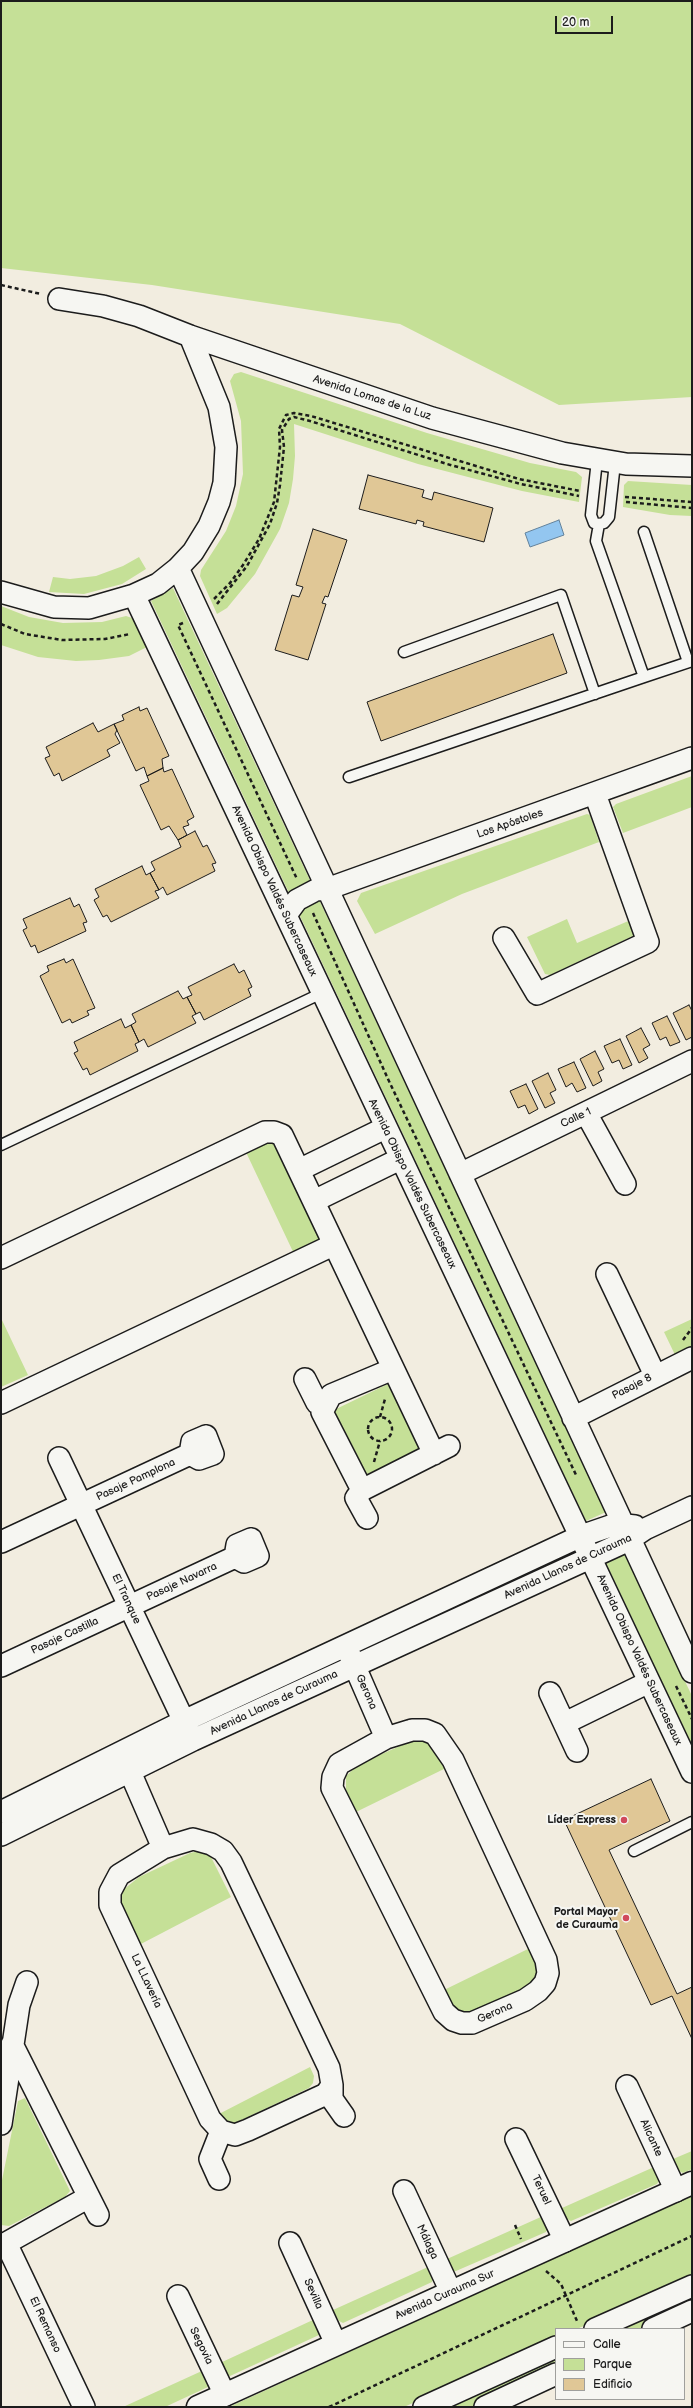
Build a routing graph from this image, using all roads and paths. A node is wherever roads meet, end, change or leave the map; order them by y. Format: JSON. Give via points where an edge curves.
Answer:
{"nodes":[{"id":1,"x":1,"y":285,"type":"edge"},
{"id":2,"x":59,"y":299,"type":"joint"},
{"id":3,"x":190,"y":336,"type":"junction"},
{"id":4,"x":606,"y":461,"type":"junction"},
{"id":5,"x":692,"y":466,"type":"edge"},
{"id":6,"x":593,"y":496,"type":"junction"},
{"id":7,"x":611,"y":498,"type":"junction"},
{"id":8,"x":692,"y":502,"type":"edge"},
{"id":9,"x":692,"y":508,"type":"edge"},
{"id":10,"x":599,"y":524,"type":"junction"},
{"id":11,"x":644,"y":532,"type":"dead end"},
{"id":12,"x":178,"y":568,"type":"junction"},
{"id":13,"x":1,"y":592,"type":"edge"},
{"id":14,"x":134,"y":595,"type":"junction"},
{"id":15,"x":197,"y":610,"type":"junction"},
{"id":16,"x":1,"y":624,"type":"edge"},
{"id":17,"x":150,"y":628,"type":"junction"},
{"id":18,"x":404,"y":652,"type":"dead end"},
{"id":19,"x":690,"y":662,"type":"edge"},
{"id":20,"x":644,"y":677,"type":"junction"},
{"id":21,"x":595,"y":694,"type":"junction"},
{"id":22,"x":692,"y":758,"type":"edge"},
{"id":23,"x":349,"y":777,"type":"dead end"},
{"id":24,"x":595,"y":794,"type":"junction"},
{"id":25,"x":327,"y":889,"type":"junction"},
{"id":26,"x":300,"y":897,"type":"junction"},
{"id":27,"x":286,"y":916,"type":"junction"},
{"id":28,"x":504,"y":938,"type":"dead end"},
{"id":29,"x":322,"y":993,"type":"junction"},
{"id":30,"x":692,"y":1062,"type":"edge"},
{"id":31,"x":586,"y":1113,"type":"junction"},
{"id":32,"x":385,"y":1128,"type":"junction"},
{"id":33,"x":1,"y":1145,"type":"edge"},
{"id":34,"x":400,"y":1159,"type":"junction"},
{"id":35,"x":299,"y":1170,"type":"junction"},
{"id":36,"x":460,"y":1174,"type":"junction"},
{"id":37,"x":624,"y":1184,"type":"dead end"},
{"id":38,"x":314,"y":1201,"type":"junction"},
{"id":39,"x":333,"y":1245,"type":"junction"},
{"id":40,"x":1,"y":1258,"type":"edge"},
{"id":41,"x":607,"y":1274,"type":"dead end"},
{"id":42,"x":692,"y":1358,"type":"edge"},
{"id":43,"x":393,"y":1368,"type":"junction"},
{"id":44,"x":655,"y":1375,"type":"junction"},
{"id":45,"x":305,"y":1378,"type":"dead end"},
{"id":46,"x":1,"y":1403,"type":"edge"},
{"id":47,"x":325,"y":1406,"type":"junction"},
{"id":48,"x":573,"y":1418,"type":"junction"},
{"id":49,"x":392,"y":1431,"type":"joint"},
{"id":50,"x":190,"y":1454,"type":"dead end"},
{"id":51,"x":59,"y":1458,"type":"dead end"},
{"id":52,"x":578,"y":1478,"type":"dead end"},
{"id":53,"x":362,"y":1490,"type":"junction"},
{"id":54,"x":82,"y":1506,"type":"junction"},
{"id":55,"x":692,"y":1507,"type":"edge"},
{"id":56,"x":367,"y":1518,"type":"dead end"},
{"id":57,"x":633,"y":1530,"type":"junction"},
{"id":58,"x":581,"y":1536,"type":"junction"},
{"id":59,"x":1,"y":1542,"type":"edge"},
{"id":60,"x":235,"y":1557,"type":"dead end"},
{"id":61,"x":590,"y":1557,"type":"junction"},
{"id":62,"x":129,"y":1606,"type":"junction"},
{"id":63,"x":346,"y":1646,"type":"junction"},
{"id":64,"x":1,"y":1666,"type":"edge"},
{"id":65,"x":355,"y":1666,"type":"junction"},
{"id":66,"x":692,"y":1672,"type":"edge"},
{"id":67,"x":649,"y":1682,"type":"junction"},
{"id":68,"x":675,"y":1685,"type":"dead end"},
{"id":69,"x":550,"y":1693,"type":"dead end"},
{"id":70,"x":692,"y":1719,"type":"edge"},
{"id":71,"x":184,"y":1721,"type":"junction"},
{"id":72,"x":565,"y":1723,"type":"junction"},
{"id":73,"x":386,"y":1738,"type":"junction"},
{"id":74,"x":193,"y":1740,"type":"junction"},
{"id":75,"x":576,"y":1751,"type":"dead end"},
{"id":76,"x":125,"y":1761,"type":"junction"},
{"id":77,"x":692,"y":1772,"type":"edge"},
{"id":78,"x":1,"y":1812,"type":"edge"},
{"id":79,"x":692,"y":1822,"type":"edge"},
{"id":80,"x":1,"y":1836,"type":"edge"},
{"id":81,"x":163,"y":1848,"type":"junction"},
{"id":82,"x":634,"y":1851,"type":"dead end"},
{"id":83,"x":26,"y":1982,"type":"dead end"},
{"id":84,"x":12,"y":2044,"type":"junction"},
{"id":85,"x":332,"y":2085,"type":"junction"},
{"id":86,"x":627,"y":2086,"type":"dead end"},
{"id":87,"x":344,"y":2116,"type":"dead end"},
{"id":88,"x":1,"y":2124,"type":"edge"},
{"id":89,"x":222,"y":2131,"type":"junction"},
{"id":90,"x":516,"y":2139,"type":"dead end"},
{"id":91,"x":219,"y":2179,"type":"dead end"},
{"id":92,"x":684,"y":2187,"type":"edge"},
{"id":93,"x":404,"y":2191,"type":"dead end"},
{"id":94,"x":515,"y":2225,"type":"dead end"},
{"id":95,"x":692,"y":2236,"type":"edge"},
{"id":96,"x":565,"y":2241,"type":"junction"},
{"id":97,"x":290,"y":2243,"type":"dead end"},
{"id":98,"x":4,"y":2245,"type":"edge"},
{"id":99,"x":530,"y":2256,"type":"junction"},
{"id":100,"x":692,"y":2286,"type":"edge"},
{"id":101,"x":450,"y":2292,"type":"junction"},
{"id":102,"x":566,"y":2295,"type":"junction"},
{"id":103,"x":178,"y":2296,"type":"dead end"},
{"id":104,"x":692,"y":2311,"type":"edge"},
{"id":105,"x":587,"y":2326,"type":"edge"},
{"id":106,"x":655,"y":2328,"type":"edge"},
{"id":107,"x":336,"y":2344,"type":"junction"},
{"id":108,"x":555,"y":2347,"type":"edge"},
{"id":109,"x":555,"y":2374,"type":"edge"},
{"id":110,"x":225,"y":2395,"type":"junction"},
{"id":111,"x":84,"y":2407,"type":"edge"},
{"id":112,"x":198,"y":2407,"type":"edge"},
{"id":113,"x":329,"y":2407,"type":"edge"},
{"id":114,"x":424,"y":2407,"type":"edge"},
{"id":115,"x":485,"y":2407,"type":"edge"}],
"edges":[{"from":1,"to":2,"type":"path"},
{"from":2,"to":3,"type":"street","name":"Avenida Lomas de la Luz","via":[[103,306],[139,316]]},
{"from":3,"to":4,"type":"street","name":"Avenida Lomas de la Luz","via":[[432,418],[562,453]]},
{"from":3,"to":12,"type":"street","via":[[219,406],[224,427],[226,465],[219,502],[208,526],[192,552]]},
{"from":4,"to":5,"type":"street","name":"Avenida Lomas de la Luz"},
{"from":4,"to":6,"type":"lane"},
{"from":4,"to":7,"type":"lane"},
{"from":6,"to":10,"type":"lane","via":[[591,519]]},
{"from":6,"to":15,"type":"path","via":[[521,484],[294,417],[289,419],[282,430],[284,447],[277,503],[262,541],[221,601]]},
{"from":6,"to":15,"type":"path","via":[[519,479],[294,413],[286,415],[279,429],[280,447],[274,502],[259,539],[218,597]]},
{"from":7,"to":8,"type":"path"},
{"from":7,"to":9,"type":"path"},
{"from":7,"to":10,"type":"lane","via":[[609,517],[604,523]]},
{"from":10,"to":20,"type":"lane","via":[[596,541]]},
{"from":11,"to":19,"type":"lane"},
{"from":12,"to":14,"type":"street","via":[[158,584]]},
{"from":12,"to":15,"type":"street"},
{"from":13,"to":14,"type":"street","via":[[25,600],[72,609],[107,604]]},
{"from":14,"to":17,"type":"street","name":"Avenida Obispo Valdés Subercaseaux"},
{"from":15,"to":25,"type":"street"},
{"from":15,"to":26,"type":"path","via":[[178,625],[299,882],[297,891]]},
{"from":16,"to":17,"type":"path","via":[[25,634],[62,640],[105,639]]},
{"from":17,"to":27,"type":"street","name":"Avenida Obispo Valdés Subercaseaux"},
{"from":18,"to":21,"type":"lane","via":[[561,595]]},
{"from":19,"to":20,"type":"lane"},
{"from":20,"to":21,"type":"lane"},
{"from":21,"to":23,"type":"lane"},
{"from":22,"to":24,"type":"street","name":"Los Apóstoles"},
{"from":24,"to":25,"type":"street","name":"Los Apóstoles"},
{"from":24,"to":28,"type":"street","via":[[648,942],[537,994]]},
{"from":25,"to":26,"type":"street","name":"Los Apóstoles","via":[[316,890]]},
{"from":25,"to":36,"type":"street"},
{"from":26,"to":27,"type":"street"},
{"from":26,"to":52,"type":"path","via":[[309,905],[388,1079]]},
{"from":27,"to":29,"type":"street","name":"Avenida Obispo Valdés Subercaseaux"},
{"from":29,"to":32,"type":"street","name":"Avenida Obispo Valdés Subercaseaux"},
{"from":29,"to":33,"type":"lane"},
{"from":30,"to":31,"type":"street","name":"Calle 1"},
{"from":31,"to":36,"type":"street","name":"Calle 1"},
{"from":31,"to":37,"type":"street"},
{"from":32,"to":34,"type":"street","name":"Avenida Obispo Valdés Subercaseaux"},
{"from":32,"to":35,"type":"street"},
{"from":34,"to":38,"type":"street"},
{"from":34,"to":58,"type":"street","name":"Avenida Obispo Valdés Subercaseaux"},
{"from":35,"to":38,"type":"street"},
{"from":35,"to":40,"type":"street","via":[[282,1135],[265,1132]]},
{"from":36,"to":48,"type":"street"},
{"from":38,"to":39,"type":"street"},
{"from":39,"to":43,"type":"street"},
{"from":39,"to":46,"type":"street"},
{"from":41,"to":44,"type":"street"},
{"from":42,"to":44,"type":"street","name":"Pasaje 8"},
{"from":43,"to":47,"type":"street","via":[[331,1395]]},
{"from":43,"to":53,"type":"street","via":[[441,1450]]},
{"from":44,"to":48,"type":"street","name":"Pasaje 8"},
{"from":45,"to":47,"type":"street","via":[[317,1403]]},
{"from":47,"to":53,"type":"street","via":[[322,1412]]},
{"from":48,"to":57,"type":"street"},
{"from":49,"to":49,"type":"path","via":[[391,1423],[384,1418],[377,1417],[368,1425],[368,1433],[376,1441],[388,1438]]},
{"from":50,"to":54,"type":"street","name":"Pasaje Pamplona"},
{"from":51,"to":54,"type":"street","name":"El Tranque"},
{"from":53,"to":56,"type":"street","via":[[356,1498]]},
{"from":54,"to":59,"type":"street","name":"Pasaje Pamplona"},
{"from":54,"to":62,"type":"street","name":"El Tranque"},
{"from":55,"to":57,"type":"street"},
{"from":57,"to":58,"type":"street","name":"Avenida Llanos de Curauma","via":[[599,1529]]},
{"from":57,"to":61,"type":"street","name":"Avenida Llanos de Curauma"},
{"from":57,"to":66,"type":"street"},
{"from":58,"to":61,"type":"street","name":"Avenida Obispo Valdés Subercaseaux"},
{"from":58,"to":63,"type":"street","name":"Avenida Llanos de Curauma"},
{"from":60,"to":62,"type":"street","name":"Pasaje Navarra"},
{"from":61,"to":65,"type":"street","name":"Avenida Llanos de Curauma"},
{"from":61,"to":67,"type":"street","name":"Avenida Obispo Valdés Subercaseaux"},
{"from":62,"to":64,"type":"street","name":"Pasaje Castilla"},
{"from":62,"to":71,"type":"street","name":"El Tranque"},
{"from":63,"to":65,"type":"street","name":"Gerona"},
{"from":63,"to":71,"type":"street","name":"Avenida Llanos de Curauma"},
{"from":65,"to":73,"type":"street","name":"Gerona"},
{"from":65,"to":74,"type":"street","name":"Avenida Llanos de Curauma"},
{"from":67,"to":72,"type":"street"},
{"from":67,"to":77,"type":"street","name":"Avenida Obispo Valdés Subercaseaux"},
{"from":68,"to":70,"type":"path"},
{"from":69,"to":72,"type":"street"},
{"from":71,"to":74,"type":"street","name":"El Tranque"},
{"from":71,"to":76,"type":"street","name":"Avenida Llanos de Curauma"},
{"from":72,"to":75,"type":"street"},
{"from":73,"to":73,"type":"street","name":"Gerona","via":[[339,1764],[332,1788],[444,2012],[452,2020],[462,2024],[472,2023],[525,2000],[538,1991],[545,1983],[548,1973],[546,1960],[444,1746],[435,1734],[425,1730],[412,1730]]},
{"from":74,"to":76,"type":"street","name":"Avenida Llanos de Curauma"},
{"from":76,"to":78,"type":"street","name":"Avenida Llanos de Curauma"},
{"from":76,"to":80,"type":"street","name":"Avenida Llanos de Curauma"},
{"from":76,"to":81,"type":"street"},
{"from":79,"to":82,"type":"lane"},
{"from":81,"to":85,"type":"street","name":"La LLavería","via":[[193,1840],[211,1844],[223,1851],[231,1862],[329,2068]]},
{"from":81,"to":89,"type":"street","name":"La LLavería","via":[[119,1875],[110,1892],[110,1905],[210,2119]]},
{"from":83,"to":84,"type":"street"},
{"from":84,"to":88,"type":"street"},
{"from":84,"to":98,"type":"street","name":"El Remanso","via":[[93,2206]]},
{"from":85,"to":87,"type":"street","name":"La LLavería","via":[[332,2098]]},
{"from":85,"to":89,"type":"street","via":[[326,2094],[248,2130],[235,2135]]},
{"from":86,"to":92,"type":"street","name":"Alicante"},
{"from":89,"to":91,"type":"street","via":[[210,2159]]},
{"from":90,"to":96,"type":"street","name":"Teruel"},
{"from":92,"to":96,"type":"street","name":"Avenida Curauma Sur"},
{"from":93,"to":101,"type":"street","name":"Málaga"},
{"from":94,"to":99,"type":"path"},
{"from":95,"to":102,"type":"path"},
{"from":96,"to":99,"type":"street","name":"Avenida Curauma Sur"},
{"from":97,"to":107,"type":"street","name":"Sevilla"},
{"from":98,"to":111,"type":"street","name":"El Remanso"},
{"from":99,"to":101,"type":"street","name":"Avenida Curauma Sur"},
{"from":99,"to":102,"type":"path","via":[[561,2284]]},
{"from":100,"to":105,"type":"street"},
{"from":101,"to":107,"type":"street","name":"Avenida Curauma Sur"},
{"from":102,"to":105,"type":"path"},
{"from":102,"to":113,"type":"path"},
{"from":103,"to":110,"type":"street","name":"Segovia"},
{"from":104,"to":106,"type":"street"},
{"from":107,"to":110,"type":"street","name":"Avenida Curauma Sur"},
{"from":108,"to":114,"type":"street"},
{"from":109,"to":115,"type":"street"},
{"from":110,"to":112,"type":"street","name":"Avenida Curauma Sur"}]}
